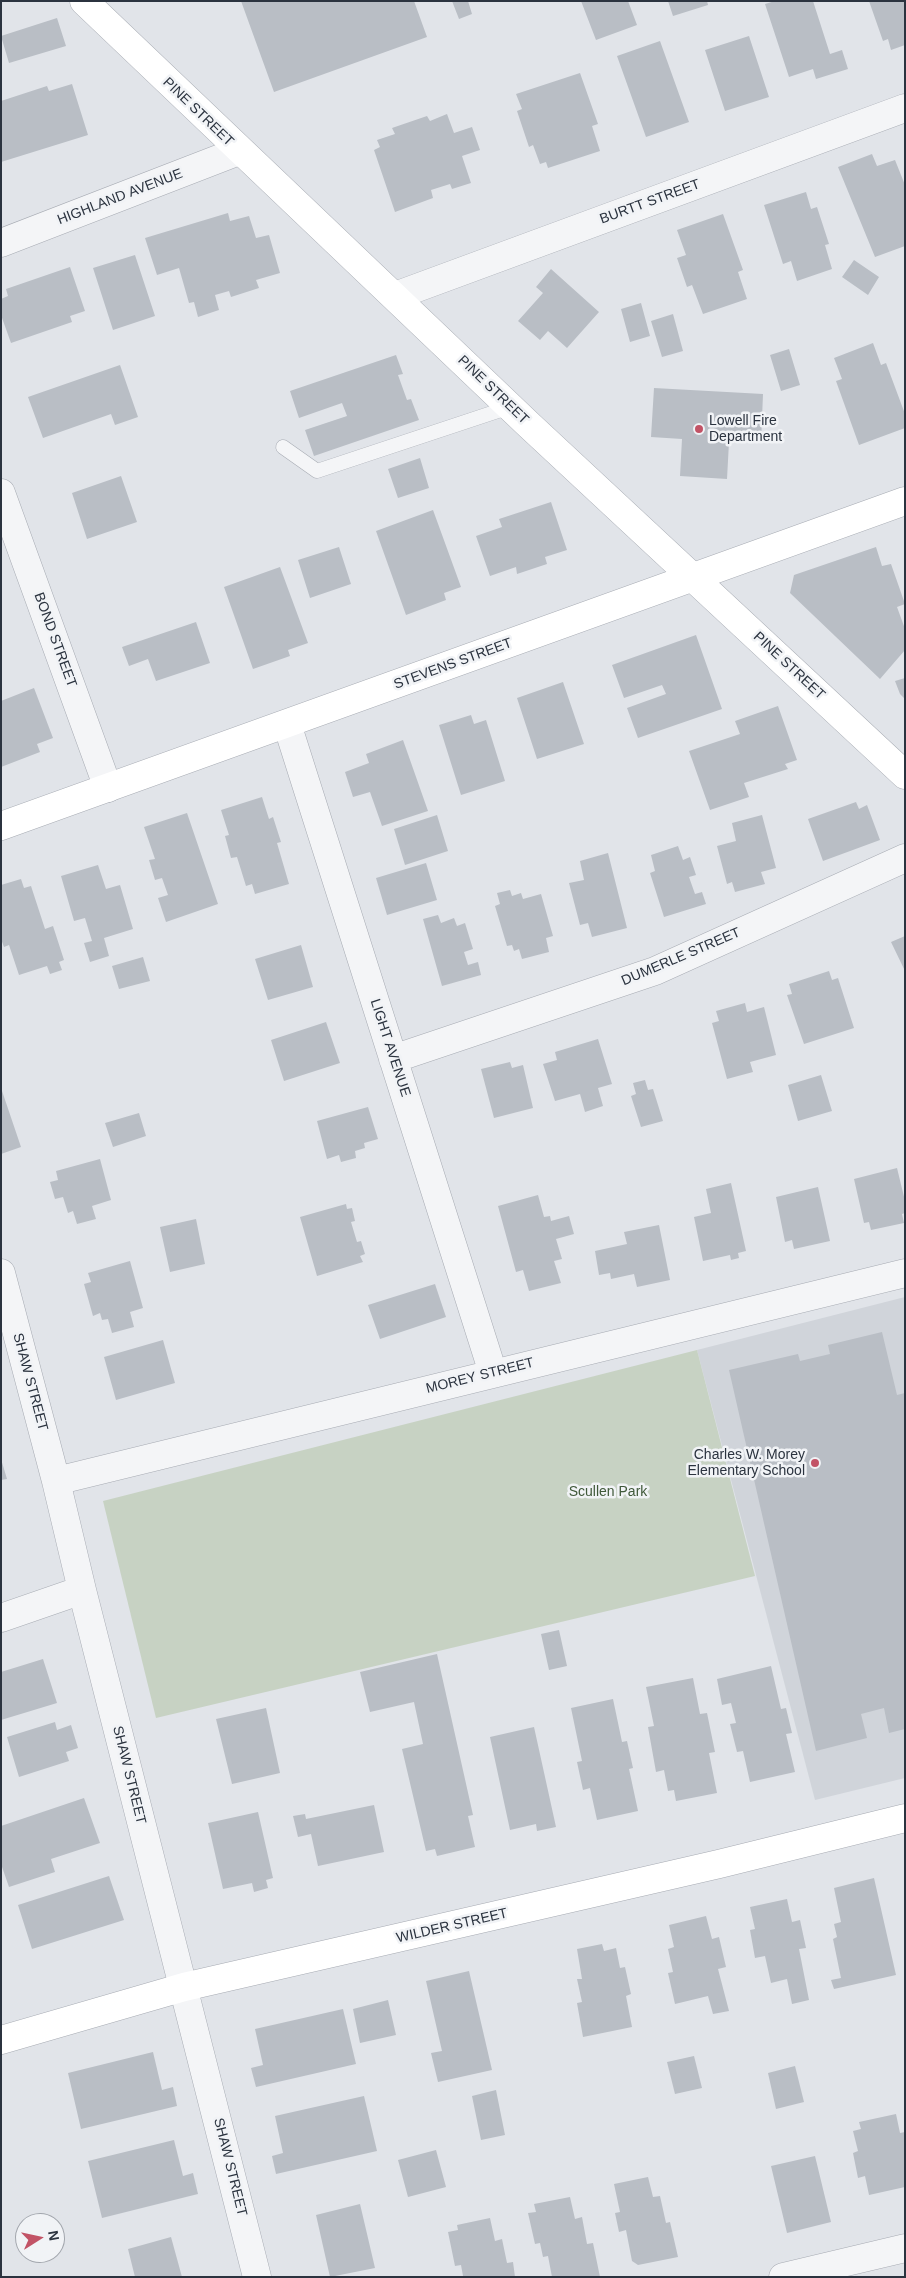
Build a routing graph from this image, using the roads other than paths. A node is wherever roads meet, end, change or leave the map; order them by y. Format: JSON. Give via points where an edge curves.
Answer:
{"nodes":[{"id":1,"x":92,"y":3,"type":"edge"},
{"id":2,"x":905,"y":108,"type":"edge"},
{"id":3,"x":239,"y":151,"type":"junction"},
{"id":4,"x":1,"y":243,"type":"edge"},
{"id":5,"x":395,"y":296,"type":"junction"},
{"id":6,"x":510,"y":407,"type":"junction"},
{"id":7,"x":283,"y":447,"type":"dead end"},
{"id":8,"x":1,"y":493,"type":"edge"},
{"id":9,"x":905,"y":501,"type":"edge"},
{"id":10,"x":695,"y":578,"type":"junction"},
{"id":11,"x":287,"y":724,"type":"junction"},
{"id":12,"x":905,"y":775,"type":"edge"},
{"id":13,"x":108,"y":788,"type":"junction"},
{"id":14,"x":1,"y":826,"type":"edge"},
{"id":15,"x":905,"y":858,"type":"edge"},
{"id":16,"x":393,"y":1059,"type":"junction"},
{"id":17,"x":1,"y":1273,"type":"edge"},
{"id":18,"x":905,"y":1274,"type":"edge"},
{"id":19,"x":493,"y":1373,"type":"junction"},
{"id":20,"x":56,"y":1481,"type":"junction"},
{"id":21,"x":82,"y":1590,"type":"junction"},
{"id":22,"x":1,"y":1618,"type":"edge"},
{"id":23,"x":905,"y":1818,"type":"edge"},
{"id":24,"x":184,"y":1987,"type":"junction"},
{"id":25,"x":1,"y":2040,"type":"edge"},
{"id":26,"x":905,"y":2248,"type":"edge"},
{"id":27,"x":257,"y":2277,"type":"edge"},
{"id":28,"x":783,"y":2277,"type":"edge"}],
"edges":[{"from":1,"to":3,"type":"street","name":"PINE STREET"},
{"from":2,"to":5,"type":"street","name":"BURTT STREET"},
{"from":3,"to":4,"type":"street","name":"HIGHLAND AVENUE"},
{"from":3,"to":5,"type":"street","name":"PINE STREET"},
{"from":5,"to":6,"type":"street","name":"PINE STREET"},
{"from":6,"to":7,"type":"lane","via":[[317,471]]},
{"from":6,"to":10,"type":"street","name":"PINE STREET"},
{"from":8,"to":13,"type":"street","name":"BOND STREET"},
{"from":9,"to":10,"type":"street","name":"STEVENS STREET"},
{"from":10,"to":11,"type":"street","name":"STEVENS STREET"},
{"from":10,"to":12,"type":"street","name":"PINE STREET"},
{"from":11,"to":13,"type":"street","name":"STEVENS STREET"},
{"from":11,"to":16,"type":"street","name":"LIGHT AVENUE"},
{"from":13,"to":14,"type":"street","name":"STEVENS STREET"},
{"from":15,"to":16,"type":"street","name":"DUMERLE STREET","via":[[655,971]]},
{"from":16,"to":19,"type":"street","name":"LIGHT AVENUE"},
{"from":17,"to":20,"type":"street","name":"SHAW STREET"},
{"from":18,"to":19,"type":"street","name":"MOREY STREET"},
{"from":19,"to":20,"type":"street","name":"MOREY STREET"},
{"from":20,"to":21,"type":"street","name":"SHAW STREET"},
{"from":21,"to":22,"type":"street"},
{"from":21,"to":24,"type":"street","name":"SHAW STREET"},
{"from":23,"to":24,"type":"street","name":"WILDER STREET"},
{"from":24,"to":25,"type":"street","name":"WILDER STREET"},
{"from":24,"to":27,"type":"street","name":"SHAW STREET"},
{"from":26,"to":28,"type":"street"}]}
